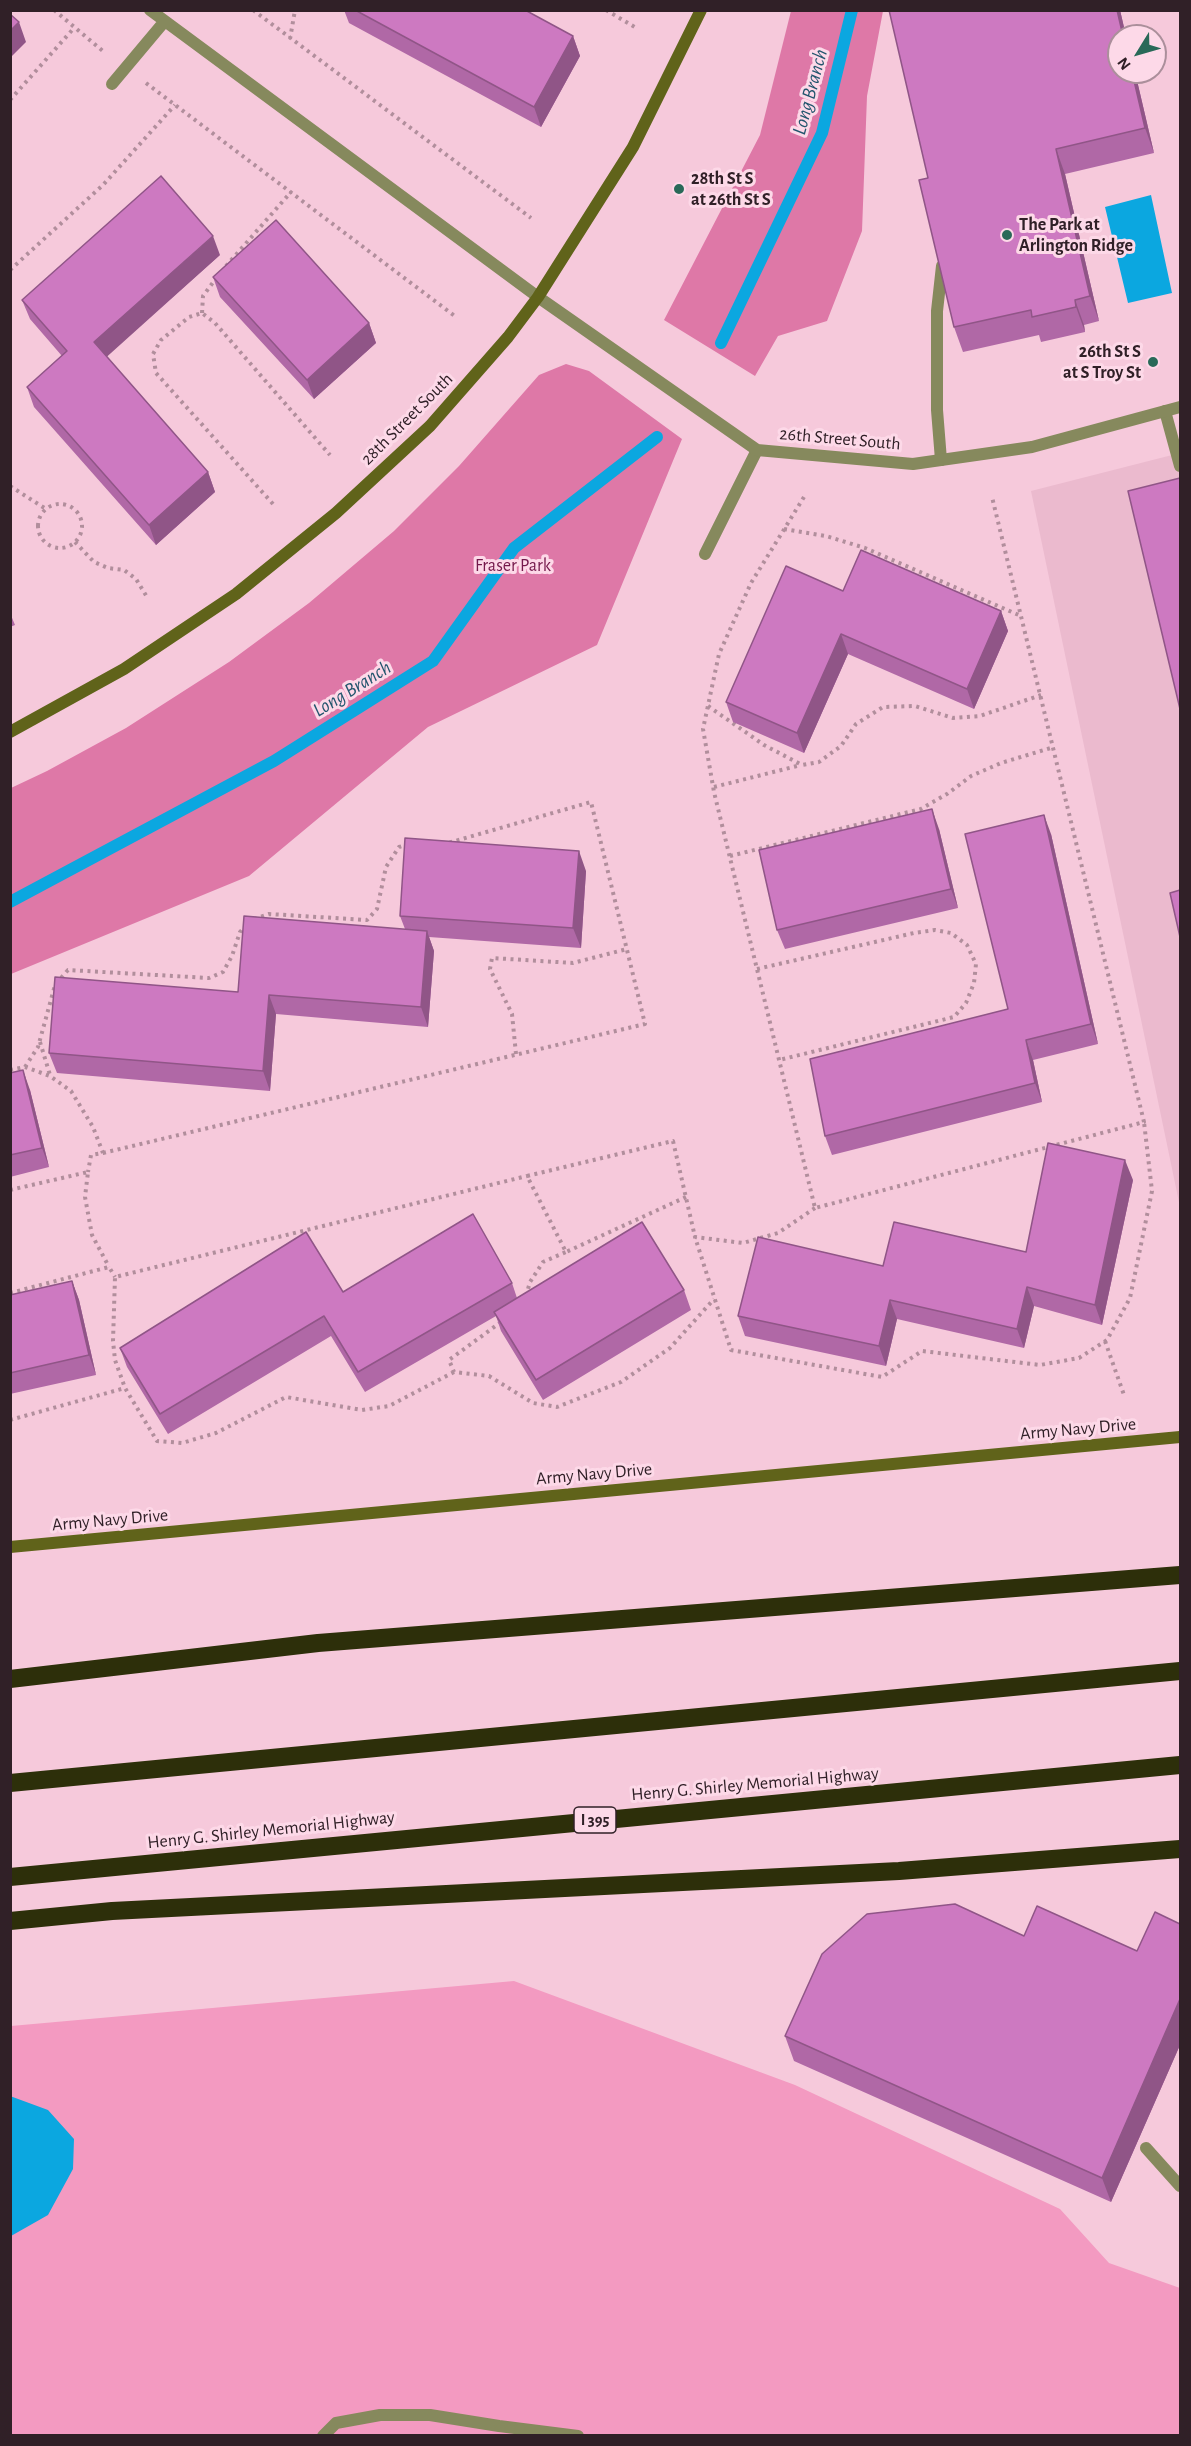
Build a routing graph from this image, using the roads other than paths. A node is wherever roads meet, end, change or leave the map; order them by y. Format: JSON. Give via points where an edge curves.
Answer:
{"nodes":[{"id":1,"x":150,"y":10,"type":"edge"},
{"id":2,"x":701,"y":10,"type":"edge"},
{"id":3,"x":164,"y":22,"type":"junction"},
{"id":4,"x":112,"y":84,"type":"dead end"},
{"id":5,"x":942,"y":266,"type":"edge"},
{"id":6,"x":538,"y":297,"type":"junction"},
{"id":7,"x":1180,"y":407,"type":"edge"},
{"id":8,"x":1165,"y":411,"type":"junction"},
{"id":9,"x":757,"y":450,"type":"junction"},
{"id":10,"x":941,"y":460,"type":"junction"},
{"id":11,"x":1180,"y":466,"type":"edge"},
{"id":12,"x":705,"y":554,"type":"dead end"},
{"id":13,"x":10,"y":732,"type":"edge"},
{"id":14,"x":1180,"y":1437,"type":"edge"},
{"id":15,"x":10,"y":1547,"type":"edge"},
{"id":16,"x":1180,"y":1575,"type":"edge"},
{"id":17,"x":1180,"y":1671,"type":"edge"},
{"id":18,"x":10,"y":1679,"type":"edge"},
{"id":19,"x":1180,"y":1765,"type":"edge"},
{"id":20,"x":10,"y":1783,"type":"edge"},
{"id":21,"x":1180,"y":1849,"type":"edge"},
{"id":22,"x":10,"y":1877,"type":"edge"},
{"id":23,"x":10,"y":1921,"type":"edge"},
{"id":24,"x":1146,"y":2148,"type":"dead end"},
{"id":25,"x":1180,"y":2186,"type":"edge"},
{"id":26,"x":323,"y":2436,"type":"edge"},
{"id":27,"x":578,"y":2436,"type":"edge"}],
"edges":[{"from":1,"to":3,"type":"street","name":"26th Street South"},
{"from":2,"to":6,"type":"street","name":"28th Street South","via":[[633,147]]},
{"from":3,"to":4,"type":"street"},
{"from":3,"to":6,"type":"street","name":"26th Street South"},
{"from":5,"to":10,"type":"street","via":[[937,310]]},
{"from":6,"to":9,"type":"street","name":"26th Street South"},
{"from":6,"to":13,"type":"street","name":"28th Street South","via":[[430,426],[336,513],[236,594],[124,669]]},
{"from":7,"to":8,"type":"street","name":"26th Street South"},
{"from":8,"to":10,"type":"street","name":"26th Street South","via":[[1032,447]]},
{"from":8,"to":11,"type":"street"},
{"from":9,"to":10,"type":"street","name":"26th Street South","via":[[913,464]]},
{"from":9,"to":12,"type":"street"},
{"from":14,"to":15,"type":"street","name":"Army Navy Drive"},
{"from":16,"to":18,"type":"highway","via":[[318,1643]]},
{"from":17,"to":20,"type":"highway"},
{"from":19,"to":22,"type":"highway","name":"Henry G. Shirley Memorial Highway","number":"I 395"},
{"from":21,"to":23,"type":"highway","via":[[899,1871],[112,1911]]},
{"from":24,"to":25,"type":"street"},
{"from":26,"to":27,"type":"street","via":[[336,2423],[390,2415],[430,2415]]}]}
